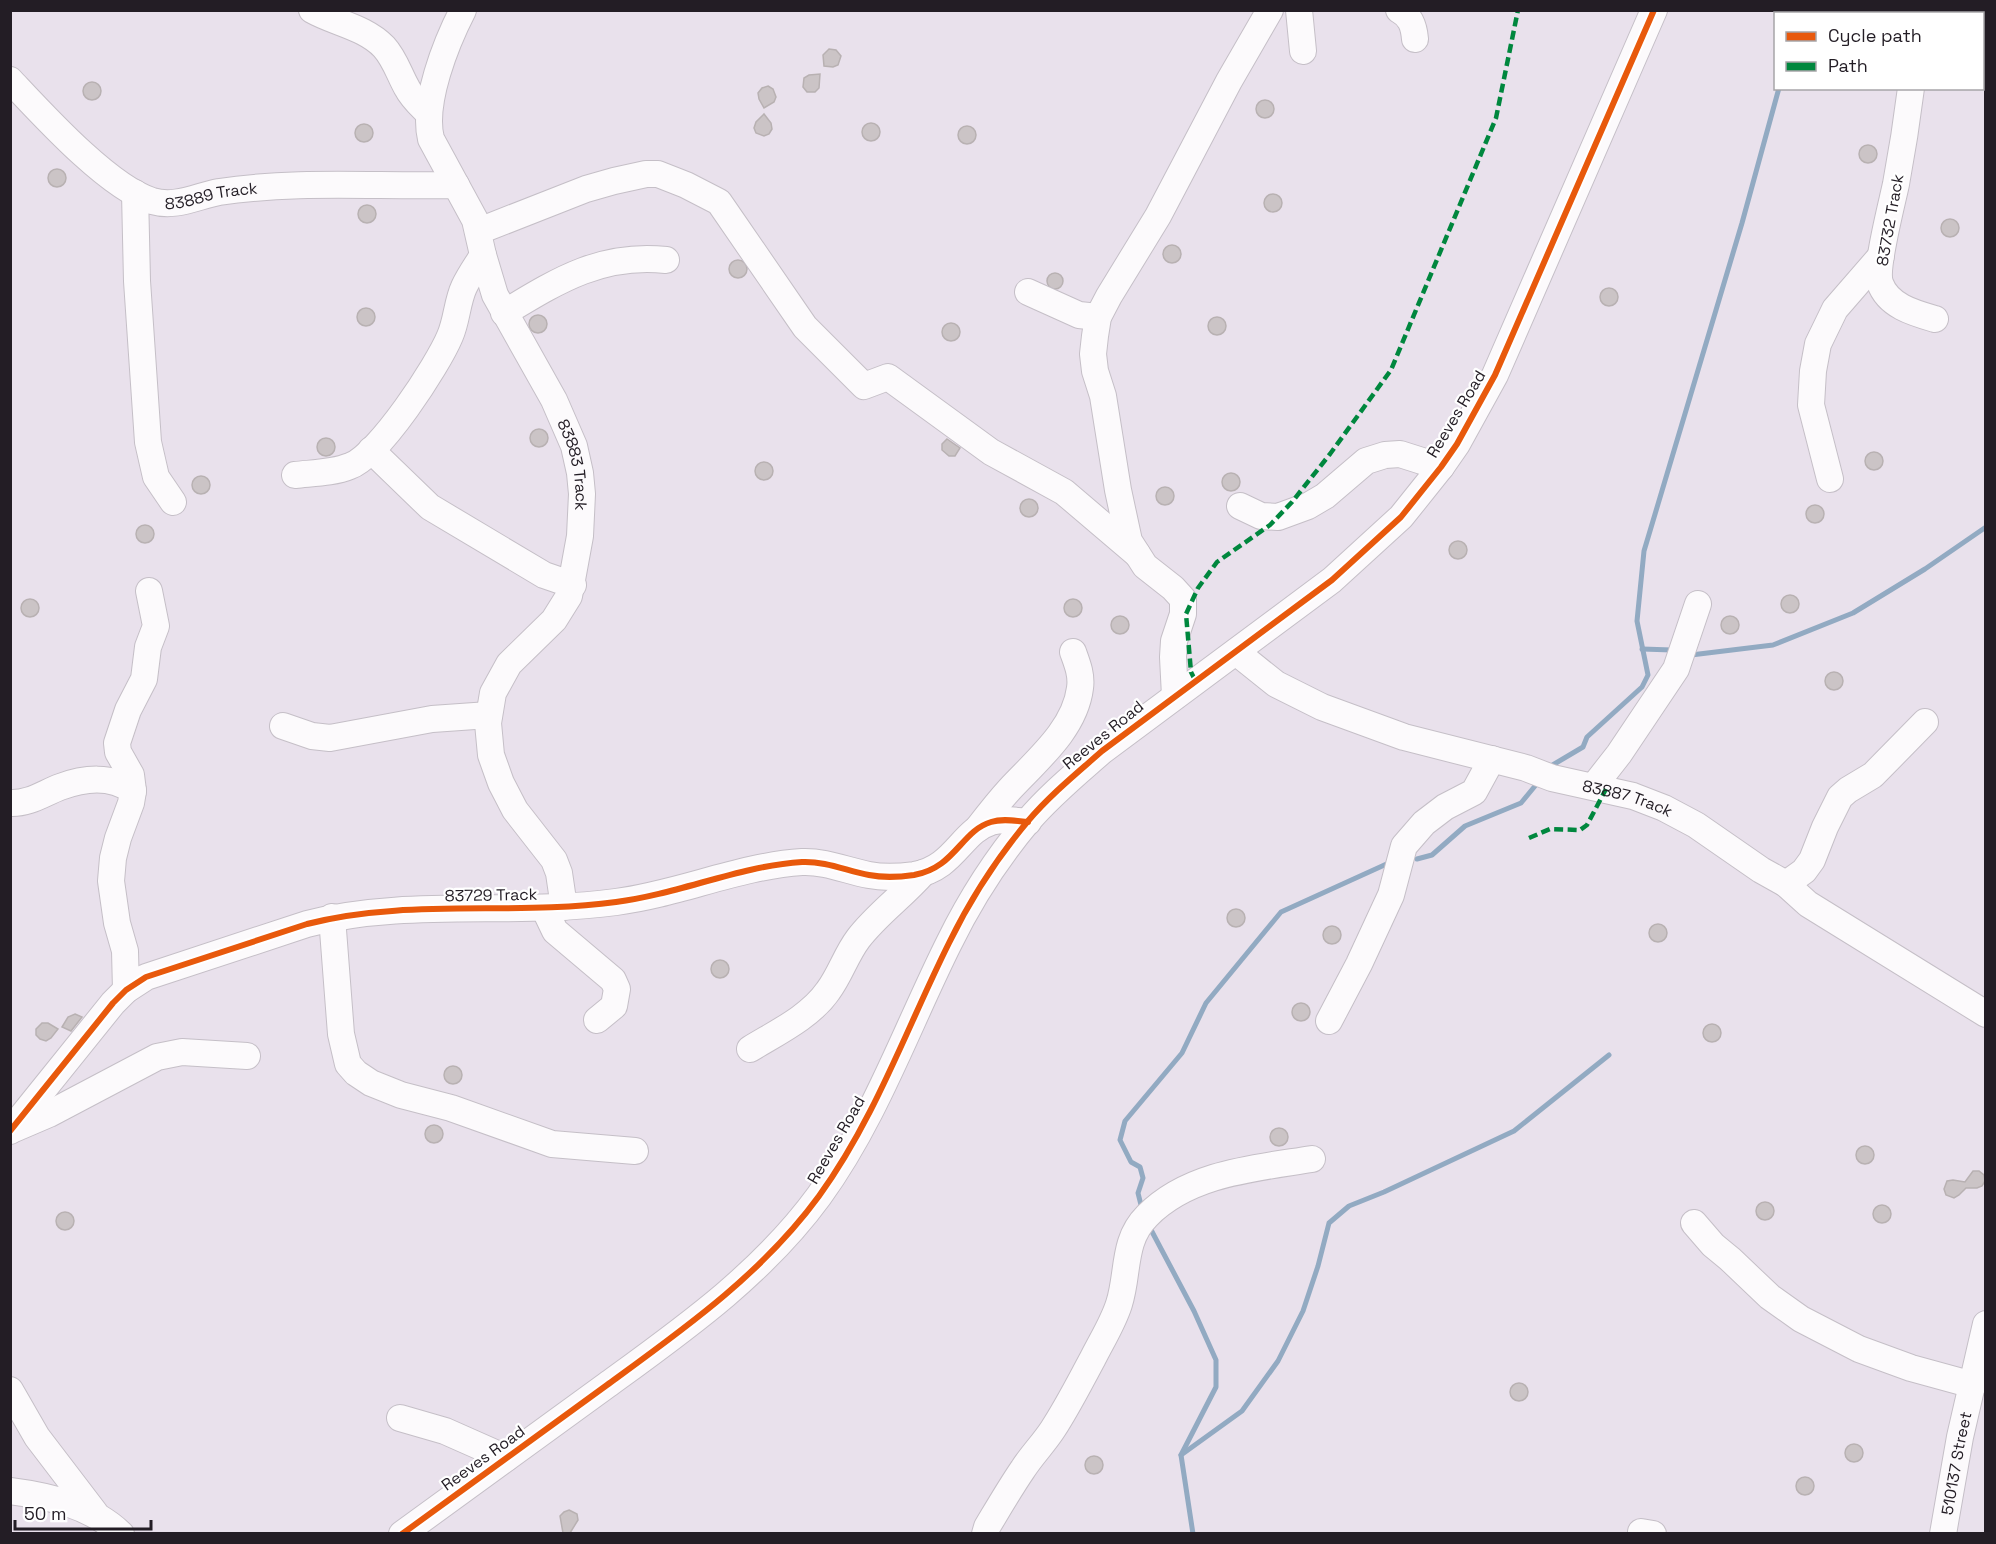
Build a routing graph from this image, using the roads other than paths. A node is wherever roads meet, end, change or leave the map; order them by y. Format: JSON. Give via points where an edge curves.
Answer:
{"nodes":[{"id":1,"x":312,"y":10,"type":"edge"},
{"id":2,"x":463,"y":10,"type":"edge"},
{"id":3,"x":1270,"y":10,"type":"edge"},
{"id":4,"x":1299,"y":10,"type":"edge"},
{"id":5,"x":1399,"y":10,"type":"edge"},
{"id":6,"x":1654,"y":10,"type":"edge"},
{"id":7,"x":1415,"y":39,"type":"dead end"},
{"id":8,"x":1303,"y":51,"type":"dead end"},
{"id":9,"x":10,"y":80,"type":"edge"},
{"id":10,"x":1911,"y":90,"type":"edge"},
{"id":11,"x":428,"y":113,"type":"junction"},
{"id":12,"x":456,"y":185,"type":"junction"},
{"id":13,"x":135,"y":194,"type":"junction"},
{"id":14,"x":481,"y":243,"type":"junction"},
{"id":15,"x":1881,"y":256,"type":"junction"},
{"id":16,"x":666,"y":260,"type":"dead end"},
{"id":17,"x":1028,"y":292,"type":"dead end"},
{"id":18,"x":504,"y":313,"type":"junction"},
{"id":19,"x":1098,"y":317,"type":"junction"},
{"id":20,"x":1935,"y":319,"type":"dead end"},
{"id":21,"x":370,"y":450,"type":"junction"},
{"id":22,"x":1441,"y":467,"type":"junction"},
{"id":23,"x":295,"y":476,"type":"dead end"},
{"id":24,"x":1830,"y":479,"type":"dead end"},
{"id":25,"x":173,"y":502,"type":"dead end"},
{"id":26,"x":1240,"y":506,"type":"dead end"},
{"id":27,"x":1137,"y":554,"type":"junction"},
{"id":28,"x":573,"y":585,"type":"junction"},
{"id":29,"x":149,"y":591,"type":"dead end"},
{"id":30,"x":1698,"y":604,"type":"dead end"},
{"id":31,"x":1073,"y":652,"type":"dead end"},
{"id":32,"x":1236,"y":652,"type":"junction"},
{"id":33,"x":1174,"y":696,"type":"junction"},
{"id":34,"x":489,"y":715,"type":"junction"},
{"id":35,"x":1925,"y":722,"type":"dead end"},
{"id":36,"x":284,"y":726,"type":"dead end"},
{"id":37,"x":1492,"y":759,"type":"junction"},
{"id":38,"x":1594,"y":786,"type":"junction"},
{"id":39,"x":133,"y":791,"type":"junction"},
{"id":40,"x":10,"y":803,"type":"edge"},
{"id":41,"x":1028,"y":822,"type":"junction"},
{"id":42,"x":973,"y":833,"type":"junction"},
{"id":43,"x":923,"y":873,"type":"junction"},
{"id":44,"x":1786,"y":884,"type":"junction"},
{"id":45,"x":554,"y":907,"type":"junction"},
{"id":46,"x":332,"y":917,"type":"junction"},
{"id":47,"x":126,"y":990,"type":"junction"},
{"id":48,"x":1986,"y":1014,"type":"edge"},
{"id":49,"x":597,"y":1020,"type":"dead end"},
{"id":50,"x":1329,"y":1021,"type":"dead end"},
{"id":51,"x":750,"y":1049,"type":"dead end"},
{"id":52,"x":247,"y":1056,"type":"dead end"},
{"id":53,"x":10,"y":1131,"type":"edge"},
{"id":54,"x":635,"y":1151,"type":"dead end"},
{"id":55,"x":1312,"y":1159,"type":"dead end"},
{"id":56,"x":1694,"y":1223,"type":"dead end"},
{"id":57,"x":1986,"y":1324,"type":"edge"},
{"id":58,"x":1973,"y":1385,"type":"junction"},
{"id":59,"x":10,"y":1390,"type":"edge"},
{"id":60,"x":400,"y":1418,"type":"dead end"},
{"id":61,"x":506,"y":1458,"type":"junction"},
{"id":62,"x":10,"y":1491,"type":"edge"},
{"id":63,"x":95,"y":1513,"type":"junction"},
{"id":64,"x":121,"y":1533,"type":"edge"},
{"id":65,"x":402,"y":1533,"type":"edge"},
{"id":66,"x":985,"y":1533,"type":"edge"},
{"id":67,"x":1943,"y":1533,"type":"edge"}],
"edges":[{"from":1,"to":11,"type":"street","via":[[369,35],[382,45],[414,99]]},
{"from":2,"to":11,"type":"street","name":"83883 Track","via":[[445,52]]},
{"from":3,"to":19,"type":"street"},
{"from":4,"to":8,"type":"street"},
{"from":5,"to":7,"type":"street","via":[[1409,17]]},
{"from":6,"to":22,"type":"street","name":"Reeves Road","via":[[1495,375]]},
{"from":9,"to":13,"type":"street","name":"83889 Track","via":[[43,116]]},
{"from":10,"to":15,"type":"street","name":"83732 Track"},
{"from":11,"to":12,"type":"street","name":"83883 Track","via":[[431,139]]},
{"from":12,"to":13,"type":"street","name":"83889 Track","via":[[290,186],[218,192],[173,203]]},
{"from":12,"to":14,"type":"street","name":"83883 Track","via":[[470,209]]},
{"from":13,"to":25,"type":"street","via":[[148,442],[156,477]]},
{"from":14,"to":18,"type":"street","name":"83883 Track"},
{"from":14,"to":21,"type":"street","via":[[451,334],[436,363],[386,435]]},
{"from":14,"to":27,"type":"street","via":[[516,218],[586,189],[646,174],[658,174],[697,190],[719,202],[805,327],[864,386],[888,377],[991,452],[1064,492]]},
{"from":15,"to":20,"type":"street","name":"83732 Track","via":[[1879,281],[1887,294],[1910,312]]},
{"from":15,"to":24,"type":"street","via":[[1835,309],[1818,344],[1811,405]]},
{"from":16,"to":18,"type":"street","via":[[643,257],[574,274]]},
{"from":17,"to":19,"type":"street","via":[[1078,315]]},
{"from":18,"to":28,"type":"street","name":"83883 Track","via":[[549,390],[574,446],[582,494]]},
{"from":19,"to":27,"type":"street","via":[[1092,354],[1129,541]]},
{"from":21,"to":23,"type":"street","via":[[352,466]]},
{"from":21,"to":28,"type":"street","via":[[430,507],[544,575]]},
{"from":22,"to":26,"type":"street","via":[[1400,453],[1385,455],[1366,461],[1308,506],[1278,517],[1261,516]]},
{"from":22,"to":32,"type":"street","name":"Reeves Road","via":[[1401,517],[1365,551]]},
{"from":27,"to":33,"type":"street","via":[[1183,599],[1174,641]]},
{"from":28,"to":34,"type":"street","name":"83883 Track","via":[[554,620],[509,664],[496,686]]},
{"from":29,"to":39,"type":"street","via":[[156,626],[148,647],[144,679],[117,743],[131,775]]},
{"from":30,"to":38,"type":"street","via":[[1676,669]]},
{"from":31,"to":42,"type":"street","via":[[1080,674],[1076,705],[1050,748]]},
{"from":32,"to":33,"type":"street","name":"Reeves Road"},
{"from":32,"to":37,"type":"street","name":"83887 Track","via":[[1276,684],[1322,707],[1404,737]]},
{"from":33,"to":41,"type":"street","name":"Reeves Road","via":[[1069,779]]},
{"from":34,"to":36,"type":"street","via":[[432,719],[330,738]]},
{"from":34,"to":45,"type":"street","name":"83883 Track","via":[[491,755],[501,783],[559,873]]},
{"from":35,"to":44,"type":"street","via":[[1873,776],[1840,797],[1812,860]]},
{"from":37,"to":38,"type":"street","name":"83887 Track","via":[[1552,778]]},
{"from":37,"to":50,"type":"street","via":[[1474,792],[1424,823],[1404,846],[1391,895]]},
{"from":38,"to":44,"type":"street","name":"83887 Track","via":[[1678,814]]},
{"from":39,"to":40,"type":"street","via":[[105,779],[61,786],[30,801]]},
{"from":39,"to":47,"type":"street","via":[[113,858],[111,881],[125,951]]},
{"from":41,"to":42,"type":"street","name":"83729 Track","via":[[991,822]]},
{"from":41,"to":61,"type":"street","name":"Reeves Road","via":[[987,877],[950,941],[878,1095],[838,1169],[787,1235],[756,1268],[697,1318]]},
{"from":42,"to":43,"type":"street","name":"83729 Track","via":[[944,862]]},
{"from":43,"to":45,"type":"street","name":"83729 Track","via":[[879,877],[803,862],[634,899]]},
{"from":43,"to":51,"type":"street","via":[[857,940],[827,993],[781,1031]]},
{"from":44,"to":48,"type":"street","name":"83887 Track","via":[[1808,904]]},
{"from":45,"to":46,"type":"street","name":"83729 Track"},
{"from":45,"to":49,"type":"street","via":[[555,931],[613,980],[617,989],[614,1006]]},
{"from":46,"to":47,"type":"street","name":"83729 Track","via":[[146,977]]},
{"from":46,"to":54,"type":"street","via":[[341,1034],[348,1064],[356,1073],[401,1095],[451,1108],[552,1144]]},
{"from":47,"to":53,"type":"street","name":"83729 Track"},
{"from":52,"to":53,"type":"street","via":[[182,1052],[157,1057]]},
{"from":55,"to":66,"type":"street","via":[[1201,1182],[1166,1202],[1139,1225],[1132,1235],[1121,1294],[1110,1324],[1052,1430],[1023,1469]]},
{"from":56,"to":58,"type":"street","via":[[1770,1297],[1801,1319],[1859,1349]]},
{"from":57,"to":58,"type":"street","name":"510137 Street"},
{"from":58,"to":67,"type":"street","name":"510137 Street"},
{"from":59,"to":63,"type":"street","via":[[37,1437]]},
{"from":60,"to":61,"type":"street","via":[[445,1431]]},
{"from":61,"to":65,"type":"street","name":"Reeves Road"},
{"from":62,"to":63,"type":"street","via":[[42,1496]]},
{"from":63,"to":64,"type":"street"}]}
